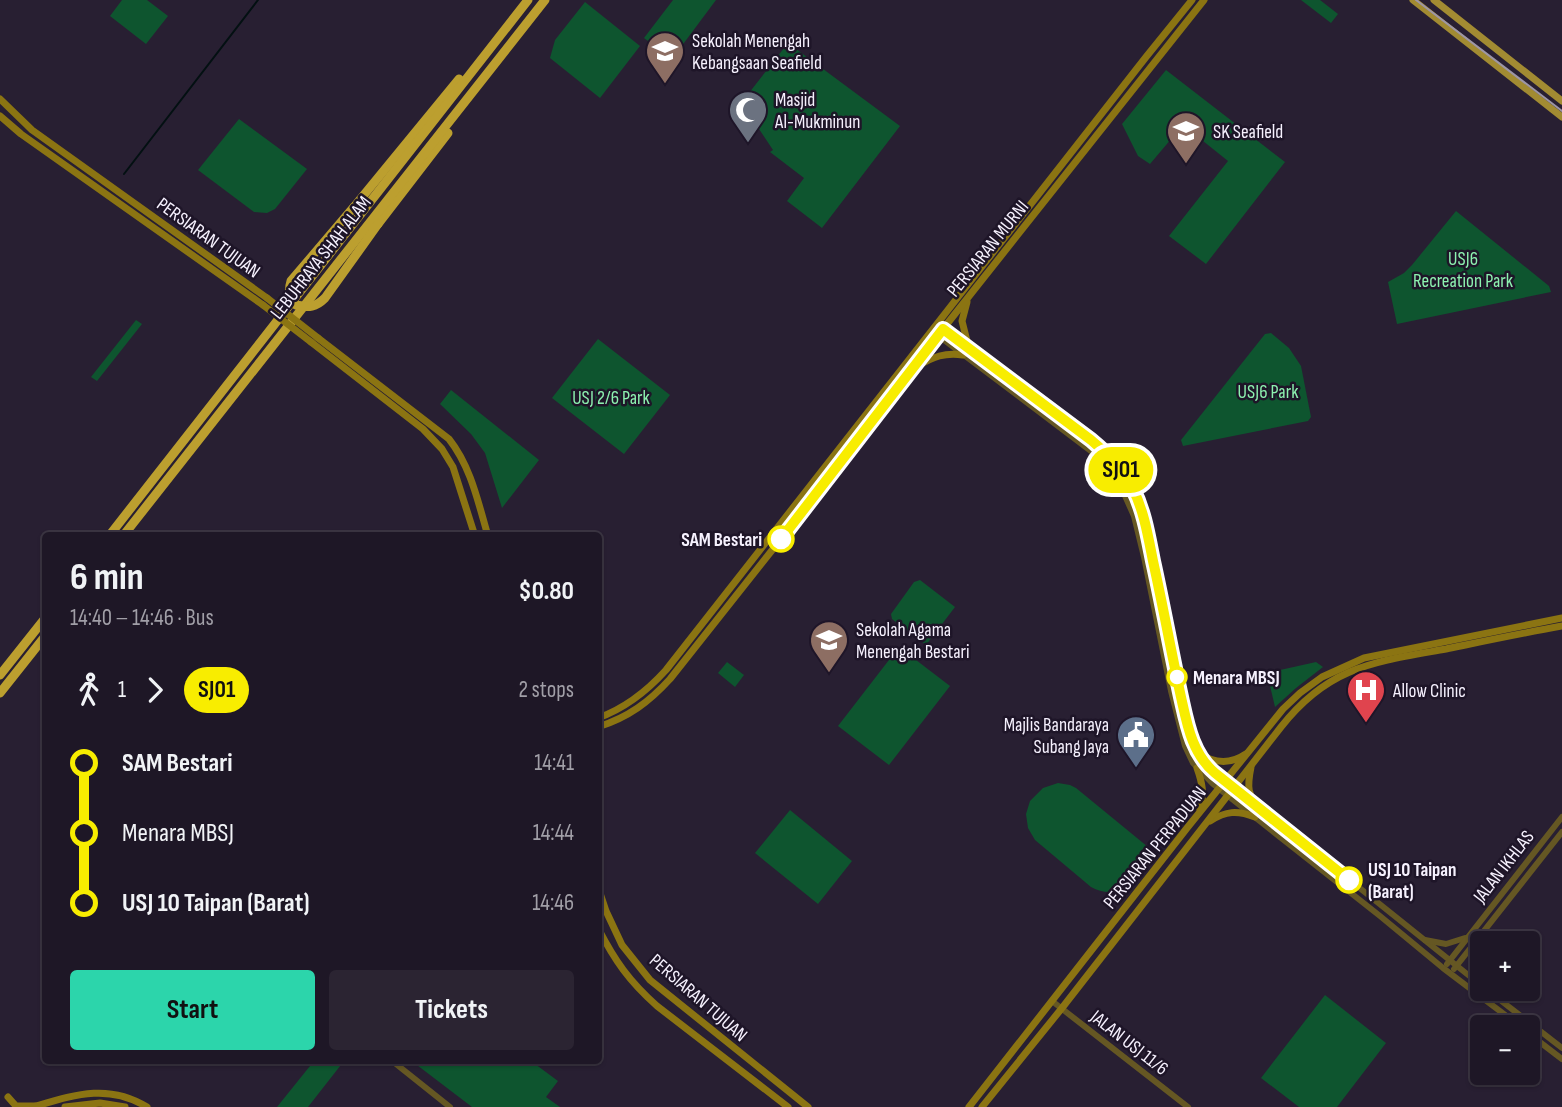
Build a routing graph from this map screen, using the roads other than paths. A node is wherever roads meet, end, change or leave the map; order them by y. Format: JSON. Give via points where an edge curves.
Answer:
{"nodes":[{"id":1,"x":527,"y":0,"type":"edge"},
{"id":2,"x":1192,"y":0,"type":"edge"},
{"id":3,"x":1204,"y":0,"type":"edge"},
{"id":4,"x":1413,"y":0,"type":"edge"},
{"id":5,"x":1434,"y":0,"type":"edge"},
{"id":6,"x":544,"y":2,"type":"edge"},
{"id":7,"x":1167,"y":47,"type":"junction"},
{"id":8,"x":1146,"y":57,"type":"junction"},
{"id":9,"x":0,"y":99,"type":"edge"},
{"id":10,"x":1562,"y":101,"type":"edge"},
{"id":11,"x":0,"y":116,"type":"edge"},
{"id":12,"x":1562,"y":117,"type":"edge"},
{"id":13,"x":968,"y":298,"type":"junction"},
{"id":14,"x":265,"y":302,"type":"junction"},
{"id":15,"x":937,"y":330,"type":"junction"},
{"id":16,"x":314,"y":340,"type":"junction"},
{"id":17,"x":966,"y":352,"type":"junction"},
{"id":18,"x":913,"y":369,"type":"junction"},
{"id":19,"x":112,"y":532,"type":"edge"},
{"id":20,"x":126,"y":532,"type":"edge"},
{"id":21,"x":474,"y":532,"type":"edge"},
{"id":22,"x":487,"y":532,"type":"edge"},
{"id":23,"x":1562,"y":618,"type":"edge"},
{"id":24,"x":42,"y":622,"type":"edge"},
{"id":25,"x":1562,"y":626,"type":"edge"},
{"id":26,"x":42,"y":640,"type":"edge"},
{"id":27,"x":0,"y":675,"type":"edge"},
{"id":28,"x":0,"y":693,"type":"edge"},
{"id":29,"x":602,"y":716,"type":"edge"},
{"id":30,"x":602,"y":726,"type":"edge"},
{"id":31,"x":1249,"y":751,"type":"junction"},
{"id":32,"x":1198,"y":752,"type":"junction"},
{"id":33,"x":1252,"y":763,"type":"junction"},
{"id":34,"x":1197,"y":768,"type":"junction"},
{"id":35,"x":1226,"y":782,"type":"junction"},
{"id":36,"x":1233,"y":788,"type":"junction"},
{"id":37,"x":1220,"y":789,"type":"junction"},
{"id":38,"x":1228,"y":795,"type":"junction"},
{"id":39,"x":1261,"y":810,"type":"junction"},
{"id":40,"x":1255,"y":817,"type":"junction"},
{"id":41,"x":1562,"y":817,"type":"edge"},
{"id":42,"x":1192,"y":822,"type":"junction"},
{"id":43,"x":1203,"y":826,"type":"junction"},
{"id":44,"x":1562,"y":832,"type":"edge"},
{"id":45,"x":1368,"y":895,"type":"junction"},
{"id":46,"x":602,"y":900,"type":"edge"},
{"id":47,"x":1363,"y":902,"type":"junction"},
{"id":48,"x":1504,"y":905,"type":"junction"},
{"id":49,"x":1492,"y":906,"type":"junction"},
{"id":50,"x":1484,"y":931,"type":"edge"},
{"id":51,"x":602,"y":936,"type":"edge"},
{"id":52,"x":1469,"y":936,"type":"junction"},
{"id":53,"x":1423,"y":940,"type":"junction"},
{"id":54,"x":1470,"y":948,"type":"edge"},
{"id":55,"x":1449,"y":961,"type":"junction"},
{"id":56,"x":1456,"y":966,"type":"junction"},
{"id":57,"x":1447,"y":970,"type":"junction"},
{"id":58,"x":1470,"y":977,"type":"edge"},
{"id":59,"x":1052,"y":1001,"type":"junction"},
{"id":60,"x":1501,"y":1001,"type":"edge"},
{"id":61,"x":1062,"y":1008,"type":"junction"},
{"id":62,"x":1505,"y":1015,"type":"edge"},
{"id":63,"x":1540,"y":1042,"type":"edge"},
{"id":64,"x":1562,"y":1048,"type":"edge"},
{"id":65,"x":1562,"y":1059,"type":"edge"},
{"id":66,"x":396,"y":1064,"type":"edge"},
{"id":67,"x":35,"y":1106,"type":"edge"},
{"id":68,"x":7,"y":1107,"type":"edge"},
{"id":69,"x":65,"y":1107,"type":"edge"},
{"id":70,"x":125,"y":1107,"type":"edge"},
{"id":71,"x":147,"y":1107,"type":"edge"},
{"id":72,"x":450,"y":1107,"type":"edge"},
{"id":73,"x":788,"y":1107,"type":"edge"},
{"id":74,"x":808,"y":1107,"type":"edge"},
{"id":75,"x":969,"y":1107,"type":"edge"},
{"id":76,"x":982,"y":1107,"type":"edge"},
{"id":77,"x":1188,"y":1107,"type":"edge"}],
"edges":[{"from":1,"to":6,"type":"highway","bridge":true,"via":[[292,281],[290,297],[296,305],[312,307],[325,298]]},
{"from":1,"to":19,"type":"highway","name":"LEBUHRAYA SHAH ALAM"},
{"from":2,"to":8,"type":"main road","name":"PERSIARAN MURNI"},
{"from":3,"to":7,"type":"main road","name":"PERSIARAN MURNI"},
{"from":4,"to":12,"type":"main road"},
{"from":5,"to":10,"type":"main road"},
{"from":6,"to":20,"type":"highway","name":"LEBUHRAYA SHAH ALAM"},
{"from":7,"to":8,"type":"main road","via":[[1151,60]]},
{"from":7,"to":13,"type":"main road","name":"PERSIARAN MURNI"},
{"from":8,"to":15,"type":"main road","name":"PERSIARAN MURNI"},
{"from":9,"to":14,"type":"main road","name":"PERSIARAN TUJUAN","via":[[32,130]]},
{"from":11,"to":14,"type":"main road","name":"PERSIARAN TUJUAN"},
{"from":13,"to":15,"type":"main road","name":"PERSIARAN MURNI"},
{"from":13,"to":17,"type":"main road","via":[[962,321]]},
{"from":14,"to":16,"type":"main road","name":"PERSIARAN TUJUAN","bridge":true},
{"from":15,"to":17,"type":"street"},
{"from":15,"to":18,"type":"main road","name":"PERSIARAN MURNI"},
{"from":15,"to":29,"type":"main road","name":"PERSIARAN MURNI","via":[[666,670],[638,697]]},
{"from":16,"to":21,"type":"main road","name":"PERSIARAN TUJUAN","via":[[442,449]]},
{"from":16,"to":22,"type":"main road","name":"PERSIARAN TUJUAN","via":[[449,439],[471,479]]},
{"from":17,"to":18,"type":"main road","via":[[935,356]]},
{"from":17,"to":32,"type":"street","via":[[1091,440],[1129,482],[1143,516],[1187,726]]},
{"from":17,"to":34,"type":"street","via":[[1091,451],[1122,489],[1138,529],[1180,728]]},
{"from":18,"to":30,"type":"main road","name":"PERSIARAN MURNI","via":[[670,679],[634,711]]},
{"from":23,"to":31,"type":"main road","name":"PERSIARAN PERPADUAN","via":[[1384,653],[1343,667],[1300,693]]},
{"from":24,"to":27,"type":"highway"},
{"from":25,"to":33,"type":"main road","name":"PERSIARAN PERPADUAN","via":[[1384,661],[1344,674],[1305,699]]},
{"from":26,"to":28,"type":"highway"},
{"from":31,"to":32,"type":"main road","via":[[1216,762]]},
{"from":31,"to":35,"type":"main road","name":"PERSIARAN PERPADUAN"},
{"from":32,"to":35,"type":"street"},
{"from":33,"to":36,"type":"main road","name":"PERSIARAN PERPADUAN"},
{"from":33,"to":39,"type":"main road","via":[[1250,795]]},
{"from":34,"to":37,"type":"street"},
{"from":34,"to":42,"type":"main road","via":[[1203,799]]},
{"from":35,"to":36,"type":"street"},
{"from":35,"to":37,"type":"main road","name":"PERSIARAN PERPADUAN"},
{"from":36,"to":38,"type":"main road","name":"PERSIARAN PERPADUAN"},
{"from":36,"to":39,"type":"street"},
{"from":37,"to":38,"type":"street"},
{"from":37,"to":42,"type":"main road","name":"PERSIARAN PERPADUAN"},
{"from":38,"to":40,"type":"street"},
{"from":38,"to":43,"type":"main road","name":"PERSIARAN PERPADUAN"},
{"from":39,"to":45,"type":"street"},
{"from":40,"to":43,"type":"main road","via":[[1234,811]]},
{"from":40,"to":47,"type":"street"},
{"from":41,"to":49,"type":"street","name":"JALAN IKHLAS"},
{"from":42,"to":59,"type":"main road","name":"PERSIARAN PERPADUAN"},
{"from":43,"to":61,"type":"main road","name":"PERSIARAN PERPADUAN"},
{"from":44,"to":48,"type":"street","name":"JALAN IKHLAS"},
{"from":45,"to":47,"type":"street"},
{"from":45,"to":53,"type":"street"},
{"from":46,"to":74,"type":"main road","name":"PERSIARAN TUJUAN","via":[[622,944],[650,981]]},
{"from":47,"to":57,"type":"street"},
{"from":48,"to":49,"type":"street"},
{"from":48,"to":50,"type":"street","name":"JALAN IKHLAS"},
{"from":49,"to":52,"type":"street","name":"JALAN IKHLAS"},
{"from":51,"to":73,"type":"main road","name":"PERSIARAN TUJUAN","via":[[640,990]]},
{"from":52,"to":53,"type":"street","via":[[1446,944]]},
{"from":52,"to":55,"type":"street","name":"JALAN IKHLAS"},
{"from":53,"to":55,"type":"street"},
{"from":54,"to":56,"type":"street","name":"JALAN IKHLAS"},
{"from":55,"to":56,"type":"street"},
{"from":55,"to":57,"type":"street","name":"JALAN IKHLAS"},
{"from":56,"to":57,"type":"street","name":"JALAN IKHLAS"},
{"from":56,"to":58,"type":"street"},
{"from":57,"to":62,"type":"street"},
{"from":59,"to":61,"type":"street","name":"JALAN USJ 11/6"},
{"from":59,"to":75,"type":"main road","name":"PERSIARAN PERPADUAN"},
{"from":60,"to":64,"type":"street"},
{"from":61,"to":76,"type":"main road","name":"PERSIARAN PERPADUAN"},
{"from":61,"to":77,"type":"street","name":"JALAN USJ 11/6"},
{"from":63,"to":65,"type":"street"},
{"from":66,"to":72,"type":"street"},
{"from":67,"to":68,"type":"main road","via":[[16,1106],[8,1097]]},
{"from":67,"to":71,"type":"main road","via":[[90,1092],[114,1093]]},
{"from":69,"to":70,"type":"main road","via":[[100,1102]]}]}
